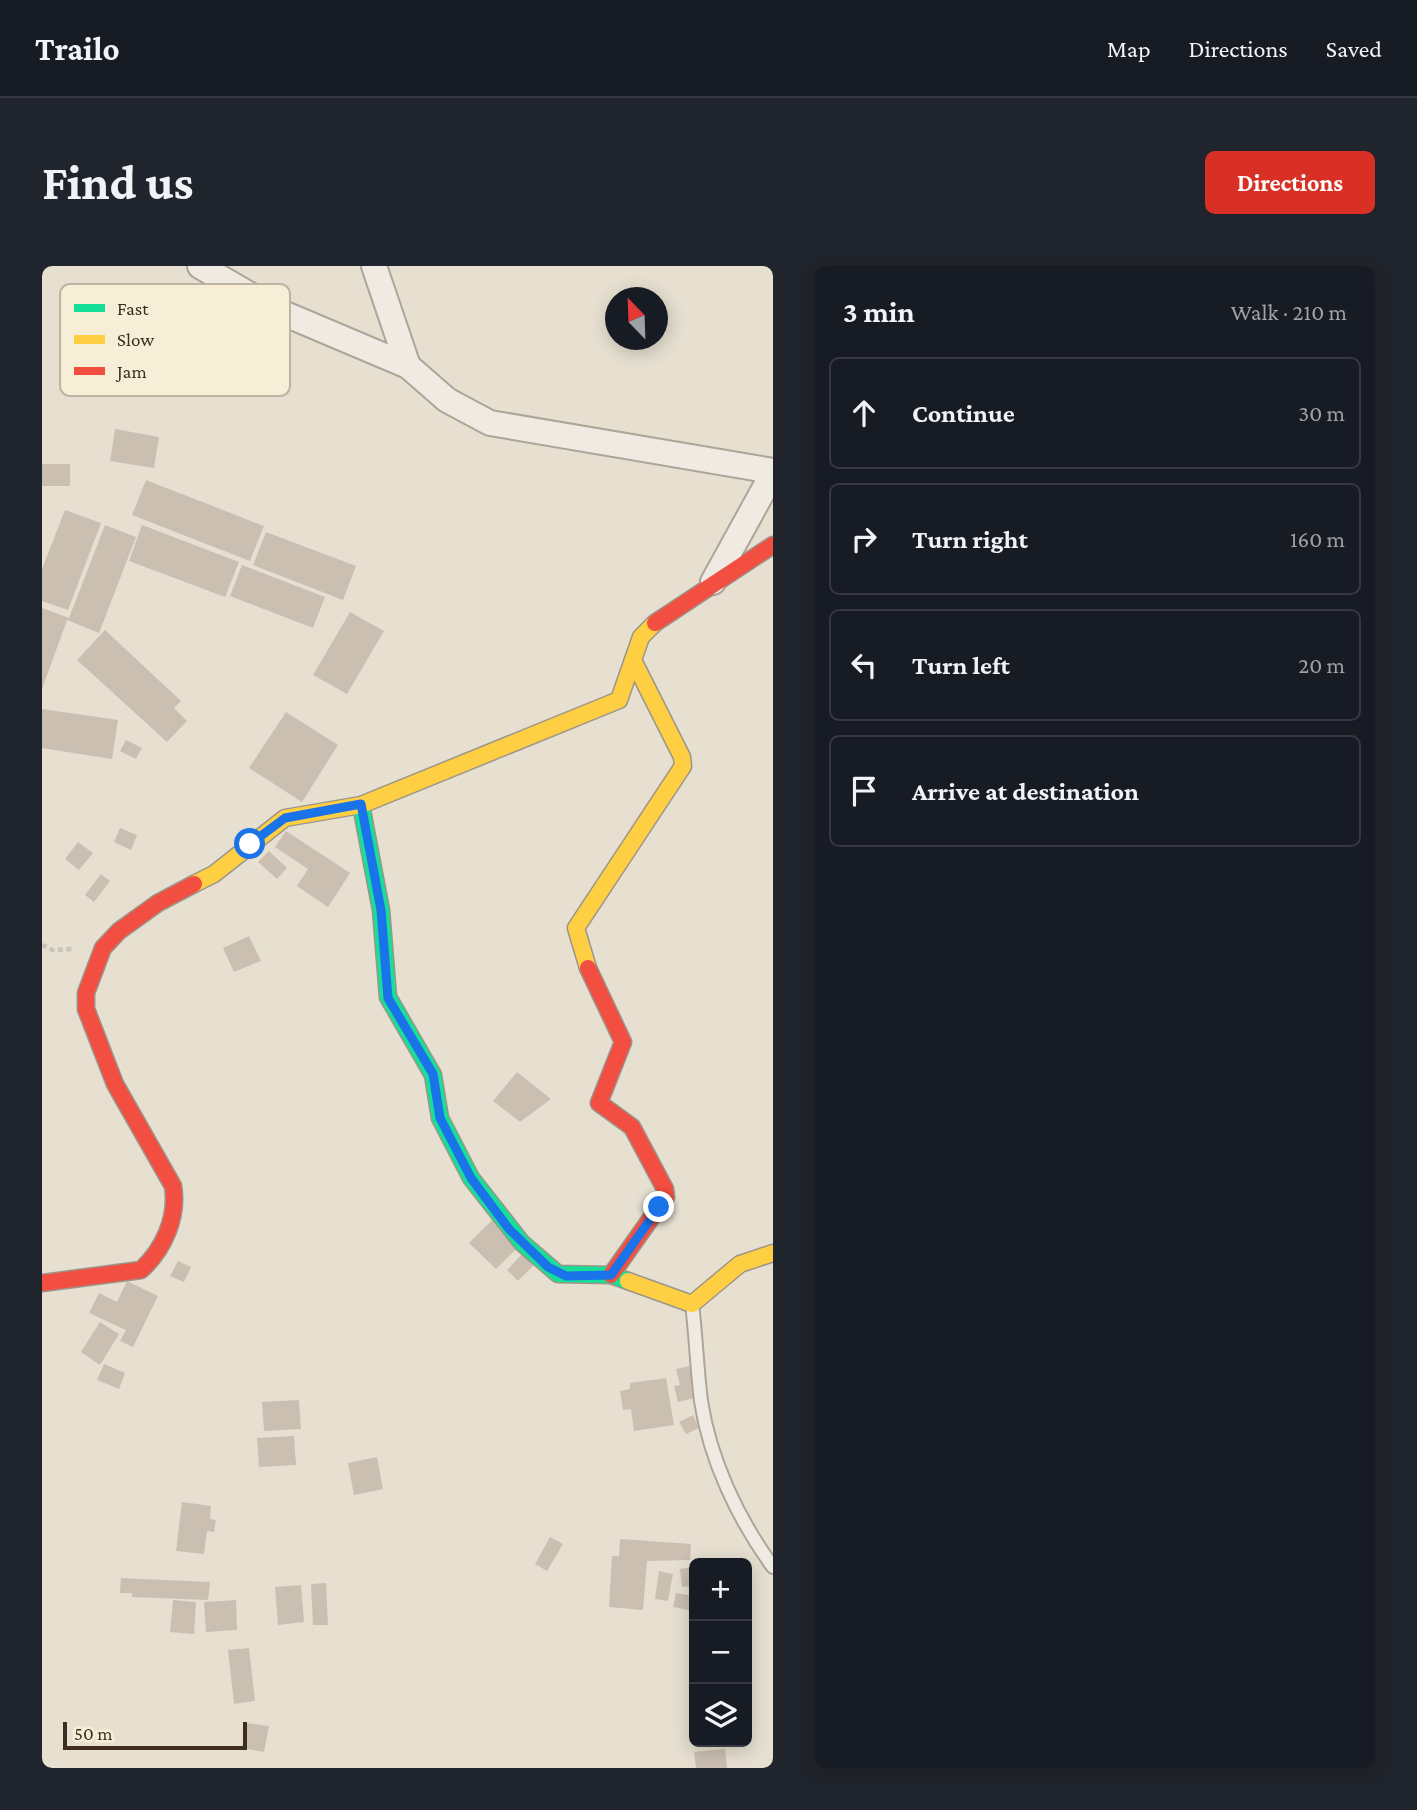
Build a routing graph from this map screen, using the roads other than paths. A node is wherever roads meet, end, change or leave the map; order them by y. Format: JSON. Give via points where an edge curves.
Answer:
{"nodes":[{"id":1,"x":201,"y":266,"type":"edge"},
{"id":2,"x":374,"y":266,"type":"edge"},
{"id":3,"x":232,"y":284,"type":"edge"},
{"id":4,"x":290,"y":316,"type":"edge"},
{"id":5,"x":408,"y":366,"type":"junction"},
{"id":6,"x":773,"y":472,"type":"edge"},
{"id":7,"x":773,"y":545,"type":"edge"},
{"id":8,"x":713,"y":583,"type":"junction"},
{"id":9,"x":633,"y":660,"type":"junction"},
{"id":10,"x":361,"y":804,"type":"junction"},
{"id":11,"x":773,"y":1253,"type":"edge"},
{"id":12,"x":611,"y":1275,"type":"junction"},
{"id":13,"x":42,"y":1283,"type":"edge"},
{"id":14,"x":692,"y":1304,"type":"junction"},
{"id":15,"x":773,"y":1566,"type":"edge"}],
"edges":[{"from":1,"to":3,"type":"street"},
{"from":2,"to":5,"type":"street"},
{"from":4,"to":5,"type":"street"},
{"from":5,"to":6,"type":"street","via":[[447,400],[490,423]]},
{"from":6,"to":8,"type":"street"},
{"from":7,"to":8,"type":"street"},
{"from":8,"to":9,"type":"street","via":[[649,626]]},
{"from":9,"to":10,"type":"street","via":[[619,700],[608,707]]},
{"from":9,"to":12,"type":"street","via":[[683,766],[576,928],[581,952],[623,1042],[599,1103],[632,1127],[666,1198]]},
{"from":10,"to":12,"type":"street","via":[[381,910],[388,998],[433,1074],[440,1118],[471,1178],[509,1229],[548,1267],[566,1276]]},
{"from":10,"to":13,"type":"street","via":[[285,818],[214,874],[133,920],[103,948],[86,993],[86,1009],[126,1109],[174,1184],[176,1211],[173,1224],[141,1270]]},
{"from":11,"to":14,"type":"street","via":[[740,1264]]},
{"from":12,"to":14,"type":"street"},
{"from":14,"to":15,"type":"lane","via":[[707,1426],[740,1517]]}]}
